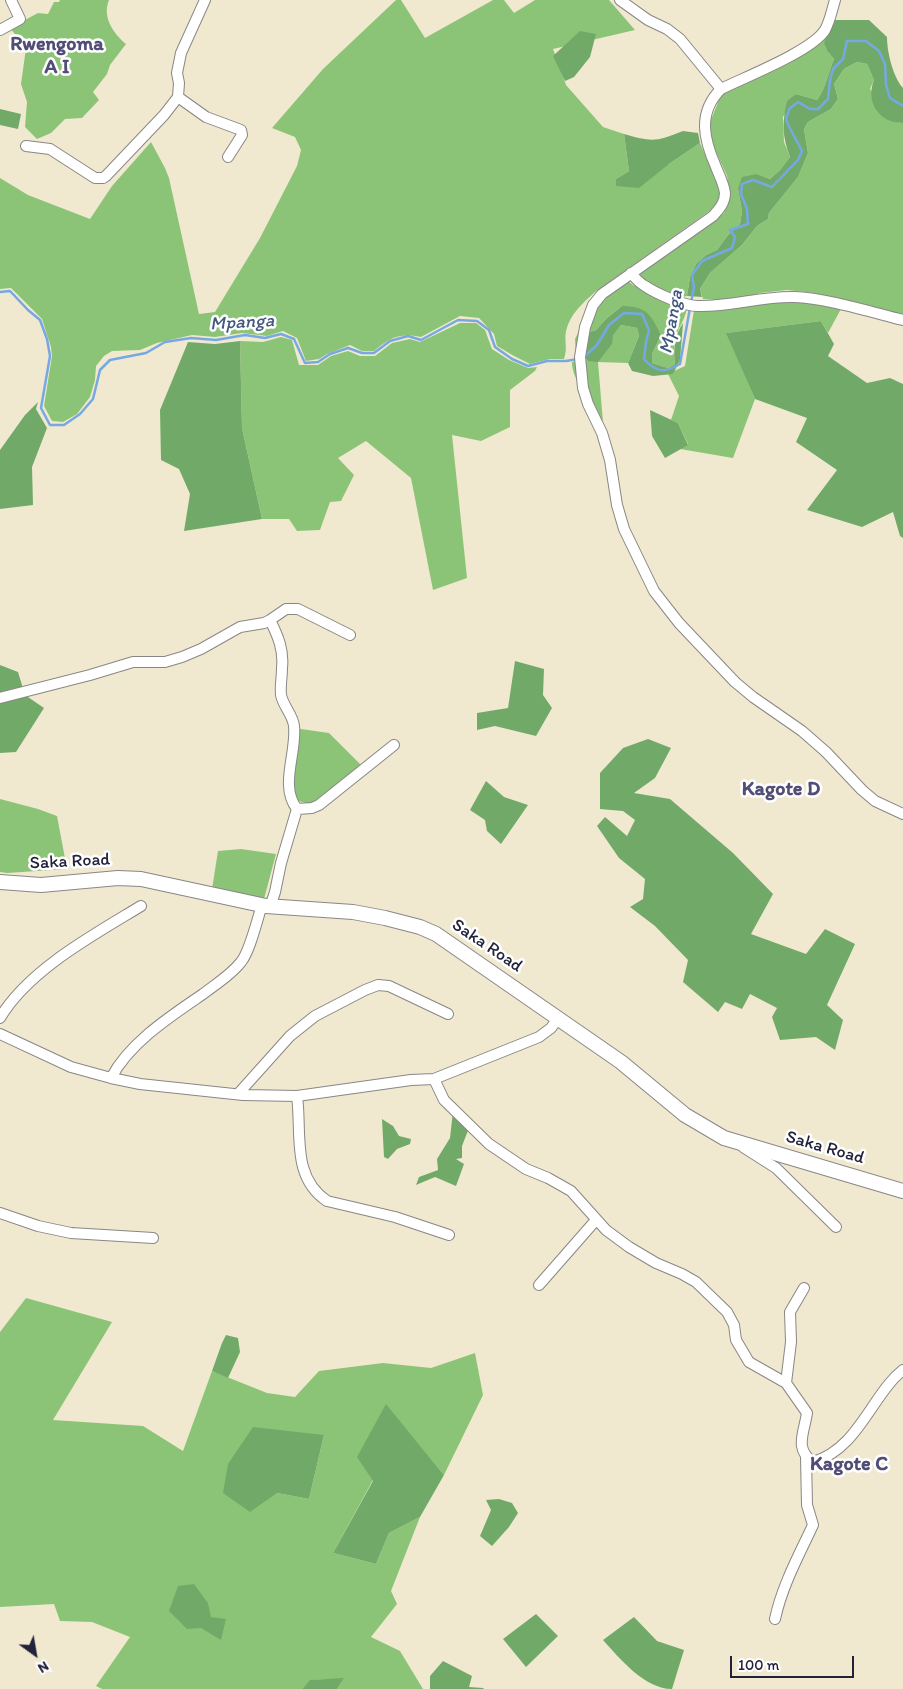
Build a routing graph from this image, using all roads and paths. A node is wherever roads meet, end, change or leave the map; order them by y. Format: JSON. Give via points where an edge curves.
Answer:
{"nodes":[{"id":1,"x":11,"y":0,"type":"edge"},
{"id":2,"x":205,"y":0,"type":"edge"},
{"id":3,"x":620,"y":0,"type":"edge"},
{"id":4,"x":835,"y":0,"type":"edge"},
{"id":5,"x":0,"y":30,"type":"edge"},
{"id":6,"x":721,"y":89,"type":"junction"},
{"id":7,"x":178,"y":97,"type":"junction"},
{"id":8,"x":26,"y":146,"type":"dead end"},
{"id":9,"x":228,"y":157,"type":"dead end"},
{"id":10,"x":630,"y":273,"type":"junction"},
{"id":11,"x":903,"y":320,"type":"edge"},
{"id":12,"x":270,"y":620,"type":"junction"},
{"id":13,"x":350,"y":635,"type":"dead end"},
{"id":14,"x":0,"y":698,"type":"edge"},
{"id":15,"x":394,"y":745,"type":"dead end"},
{"id":16,"x":297,"y":809,"type":"junction"},
{"id":17,"x":903,"y":814,"type":"edge"},
{"id":18,"x":0,"y":882,"type":"edge"},
{"id":19,"x":141,"y":906,"type":"dead end"},
{"id":20,"x":266,"y":906,"type":"junction"},
{"id":21,"x":448,"y":1014,"type":"dead end"},
{"id":22,"x":559,"y":1017,"type":"junction"},
{"id":23,"x":0,"y":1018,"type":"edge"},
{"id":24,"x":0,"y":1034,"type":"edge"},
{"id":25,"x":112,"y":1078,"type":"junction"},
{"id":26,"x":434,"y":1079,"type":"junction"},
{"id":27,"x":238,"y":1094,"type":"junction"},
{"id":28,"x":297,"y":1096,"type":"junction"},
{"id":29,"x":739,"y":1143,"type":"junction"},
{"id":30,"x":903,"y":1191,"type":"edge"},
{"id":31,"x":0,"y":1213,"type":"edge"},
{"id":32,"x":596,"y":1220,"type":"junction"},
{"id":33,"x":836,"y":1227,"type":"dead end"},
{"id":34,"x":449,"y":1235,"type":"dead end"},
{"id":35,"x":153,"y":1238,"type":"dead end"},
{"id":36,"x":539,"y":1285,"type":"dead end"},
{"id":37,"x":804,"y":1288,"type":"dead end"},
{"id":38,"x":903,"y":1370,"type":"edge"},
{"id":39,"x":786,"y":1383,"type":"junction"},
{"id":40,"x":806,"y":1457,"type":"junction"},
{"id":41,"x":775,"y":1619,"type":"dead end"}],
"edges":[{"from":1,"to":5,"type":"street","via":[[20,19]]},
{"from":2,"to":7,"type":"street","via":[[180,53]]},
{"from":3,"to":6,"type":"street","via":[[680,39]]},
{"from":4,"to":6,"type":"street","via":[[826,29],[816,40]]},
{"from":6,"to":10,"type":"street","via":[[709,105],[705,118],[706,145],[725,194],[720,208]]},
{"from":7,"to":8,"type":"street","via":[[103,178],[95,178],[50,149]]},
{"from":7,"to":9,"type":"street","via":[[206,117],[241,130],[242,135]]},
{"from":10,"to":11,"type":"street","via":[[645,286],[689,305],[794,297]]},
{"from":10,"to":17,"type":"street","via":[[593,305],[584,327],[580,357],[583,388],[608,450],[616,505],[654,592],[735,682],[802,731],[875,801]]},
{"from":12,"to":13,"type":"street","via":[[282,610],[298,609]]},
{"from":12,"to":14,"type":"street","via":[[240,628],[201,649],[165,662],[133,662]]},
{"from":12,"to":16,"type":"street","via":[[282,651],[281,696],[294,726],[289,784]]},
{"from":15,"to":16,"type":"street","via":[[319,805]]},
{"from":16,"to":20,"type":"street","via":[[275,892]]},
{"from":18,"to":20,"type":"main road","name":"Saka Road","via":[[41,884],[141,879]]},
{"from":19,"to":23,"type":"street","via":[[61,956],[19,994]]},
{"from":20,"to":22,"type":"main road","name":"Saka Road","via":[[353,912],[420,927],[436,934]]},
{"from":20,"to":25,"type":"street","via":[[241,962],[144,1038],[123,1059]]},
{"from":21,"to":27,"type":"street","via":[[388,986],[378,985],[301,1026]]},
{"from":22,"to":26,"type":"street","via":[[539,1037]]},
{"from":22,"to":29,"type":"main road","name":"Saka Road","via":[[621,1062],[685,1115]]},
{"from":24,"to":25,"type":"street","via":[[72,1067]]},
{"from":25,"to":27,"type":"street"},
{"from":26,"to":28,"type":"street"},
{"from":26,"to":32,"type":"street","via":[[444,1100],[489,1144],[520,1166],[571,1191]]},
{"from":27,"to":28,"type":"street"},
{"from":28,"to":34,"type":"street","via":[[300,1156],[304,1174],[317,1195],[327,1201],[395,1217]]},
{"from":29,"to":30,"type":"main road","name":"Saka Road"},
{"from":29,"to":33,"type":"street","via":[[776,1168]]},
{"from":31,"to":35,"type":"street","via":[[71,1233]]},
{"from":32,"to":36,"type":"street"},
{"from":32,"to":39,"type":"street","via":[[642,1256],[696,1282],[727,1312],[736,1340],[749,1362]]},
{"from":37,"to":39,"type":"street","via":[[790,1312],[791,1342]]},
{"from":38,"to":40,"type":"street","via":[[847,1441],[821,1460],[813,1462]]},
{"from":39,"to":40,"type":"street","via":[[807,1413],[801,1447]]},
{"from":40,"to":41,"type":"street","via":[[807,1505],[813,1525]]}]}
